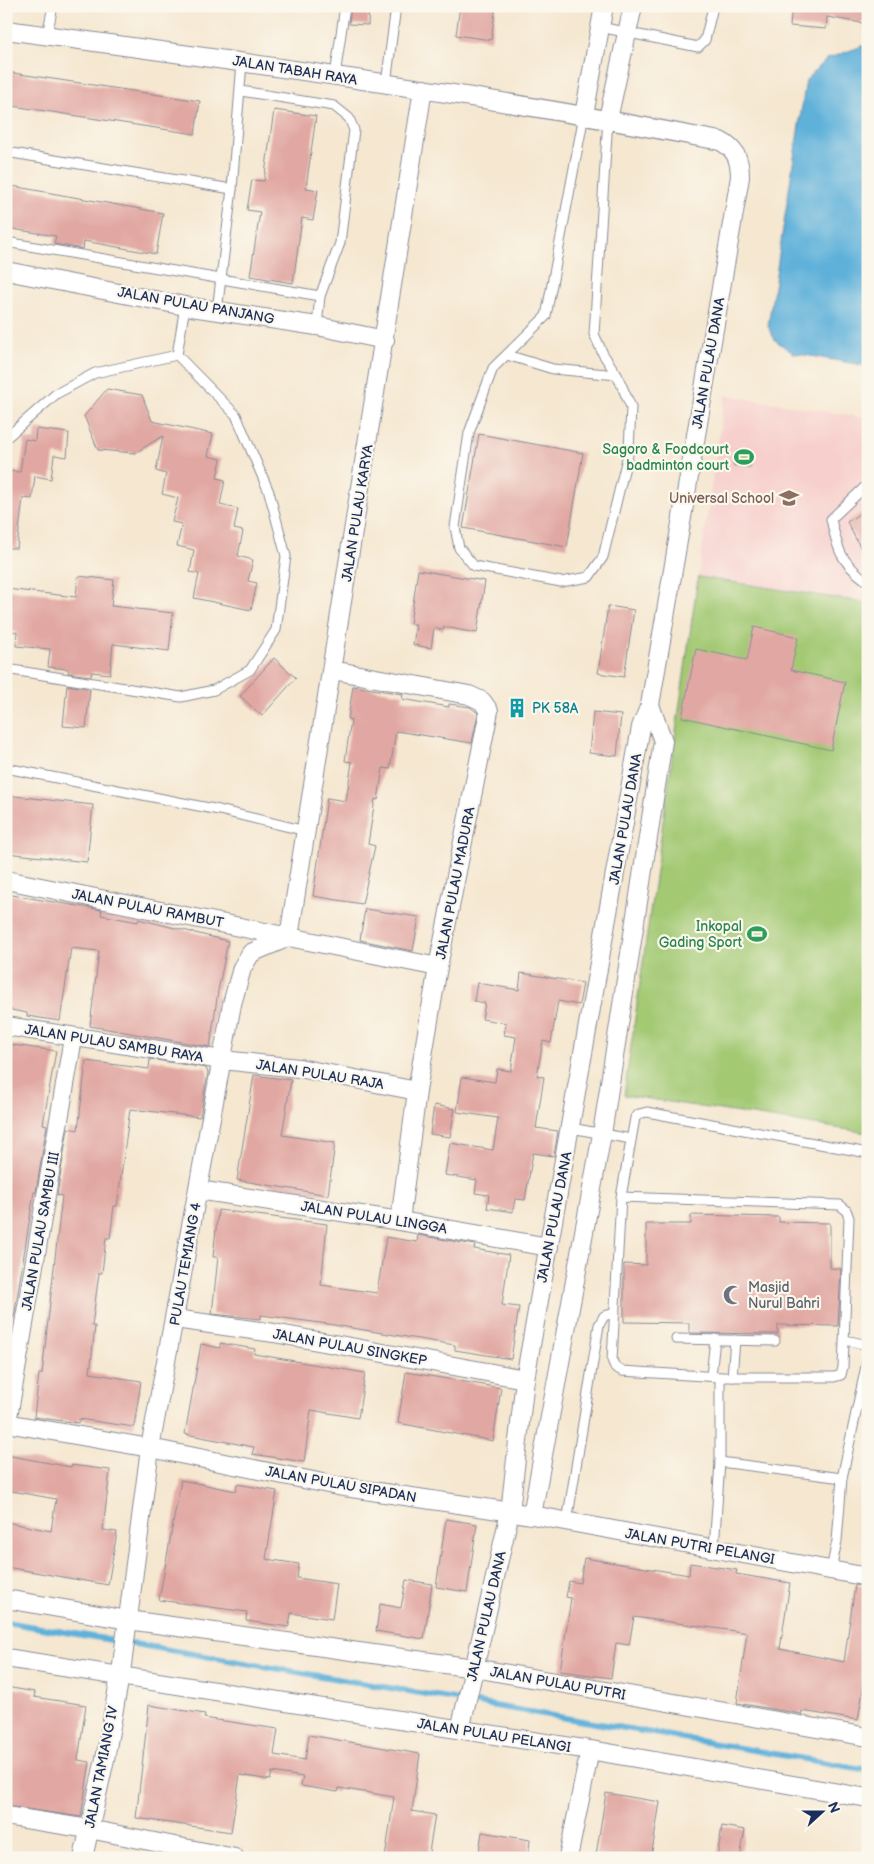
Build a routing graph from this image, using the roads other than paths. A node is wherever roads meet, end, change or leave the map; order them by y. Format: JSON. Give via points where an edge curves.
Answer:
{"nodes":[{"id":1,"x":53,"y":6,"type":"edge"},
{"id":2,"x":345,"y":6,"type":"edge"},
{"id":3,"x":396,"y":6,"type":"edge"},
{"id":4,"x":604,"y":6,"type":"edge"},
{"id":5,"x":633,"y":6,"type":"edge"},
{"id":6,"x":712,"y":11,"type":"dead end"},
{"id":7,"x":600,"y":27,"type":"junction"},
{"id":8,"x":6,"y":30,"type":"edge"},
{"id":9,"x":48,"y":30,"type":"junction"},
{"id":10,"x":627,"y":33,"type":"junction"},
{"id":11,"x":242,"y":62,"type":"junction"},
{"id":12,"x":335,"y":73,"type":"junction"},
{"id":13,"x":386,"y":81,"type":"junction"},
{"id":14,"x":424,"y":89,"type":"junction"},
{"id":15,"x":241,"y":91,"type":"junction"},
{"id":16,"x":585,"y":110,"type":"junction"},
{"id":17,"x":610,"y":114,"type":"junction"},
{"id":18,"x":6,"y":152,"type":"edge"},
{"id":19,"x":232,"y":189,"type":"junction"},
{"id":20,"x":6,"y":242,"type":"edge"},
{"id":21,"x":6,"y":271,"type":"edge"},
{"id":22,"x":221,"y":279,"type":"junction"},
{"id":23,"x":320,"y":296,"type":"junction"},
{"id":24,"x":184,"y":306,"type":"junction"},
{"id":25,"x":217,"y":311,"type":"junction"},
{"id":26,"x":317,"y":326,"type":"junction"},
{"id":27,"x":385,"y":340,"type":"junction"},
{"id":28,"x":177,"y":355,"type":"junction"},
{"id":29,"x":506,"y":355,"type":"junction"},
{"id":30,"x":617,"y":375,"type":"junction"},
{"id":31,"x":6,"y":438,"type":"edge"},
{"id":32,"x":868,"y":484,"type":"edge"},
{"id":33,"x":868,"y":582,"type":"edge"},
{"id":34,"x":6,"y":670,"type":"edge"},
{"id":35,"x":332,"y":670,"type":"junction"},
{"id":36,"x":650,"y":705,"type":"junction"},
{"id":37,"x":6,"y":768,"type":"edge"},
{"id":38,"x":306,"y":831,"type":"junction"},
{"id":39,"x":6,"y":880,"type":"edge"},
{"id":40,"x":289,"y":937,"type":"junction"},
{"id":41,"x":438,"y":967,"type":"junction"},
{"id":42,"x":6,"y":1026,"type":"edge"},
{"id":43,"x":73,"y":1038,"type":"junction"},
{"id":44,"x":222,"y":1060,"type":"junction"},
{"id":45,"x":417,"y":1091,"type":"junction"},
{"id":46,"x":571,"y":1128,"type":"junction"},
{"id":47,"x":602,"y":1134,"type":"junction"},
{"id":48,"x":631,"y":1139,"type":"junction"},
{"id":49,"x":868,"y":1153,"type":"edge"},
{"id":50,"x":198,"y":1190,"type":"junction"},
{"id":51,"x":621,"y":1197,"type":"junction"},
{"id":52,"x":400,"y":1221,"type":"junction"},
{"id":53,"x":549,"y":1247,"type":"junction"},
{"id":54,"x":615,"y":1312,"type":"junction"},
{"id":55,"x":174,"y":1319,"type":"junction"},
{"id":56,"x":676,"y":1339,"type":"dead end"},
{"id":57,"x":716,"y":1339,"type":"junction"},
{"id":58,"x":735,"y":1340,"type":"junction"},
{"id":59,"x":845,"y":1340,"type":"junction"},
{"id":60,"x":775,"y":1342,"type":"dead end"},
{"id":61,"x":868,"y":1345,"type":"edge"},
{"id":62,"x":13,"y":1347,"type":"edge"},
{"id":63,"x":868,"y":1357,"type":"edge"},
{"id":64,"x":715,"y":1376,"type":"junction"},
{"id":65,"x":732,"y":1377,"type":"junction"},
{"id":66,"x":525,"y":1379,"type":"junction"},
{"id":67,"x":6,"y":1423,"type":"edge"},
{"id":68,"x":150,"y":1448,"type":"junction"},
{"id":69,"x":720,"y":1462,"type":"junction"},
{"id":70,"x":842,"y":1478,"type":"junction"},
{"id":71,"x":510,"y":1512,"type":"junction"},
{"id":72,"x":532,"y":1515,"type":"junction"},
{"id":73,"x":567,"y":1522,"type":"junction"},
{"id":74,"x":714,"y":1549,"type":"junction"},
{"id":75,"x":831,"y":1570,"type":"junction"},
{"id":76,"x":868,"y":1577,"type":"edge"},
{"id":77,"x":6,"y":1599,"type":"edge"},
{"id":78,"x":127,"y":1625,"type":"junction"},
{"id":79,"x":6,"y":1658,"type":"edge"},
{"id":80,"x":120,"y":1671,"type":"junction"},
{"id":81,"x":472,"y":1676,"type":"junction"},
{"id":82,"x":461,"y":1723,"type":"junction"},
{"id":83,"x":868,"y":1737,"type":"edge"},
{"id":84,"x":590,"y":1750,"type":"junction"},
{"id":85,"x":868,"y":1798,"type":"edge"},
{"id":86,"x":6,"y":1816,"type":"edge"},
{"id":87,"x":89,"y":1829,"type":"junction"},
{"id":88,"x":82,"y":1858,"type":"edge"},
{"id":89,"x":235,"y":1858,"type":"edge"},
{"id":90,"x":568,"y":1858,"type":"edge"}],
"edges":[{"from":1,"to":9,"type":"lane"},
{"from":2,"to":12,"type":"lane"},
{"from":3,"to":13,"type":"lane"},
{"from":4,"to":7,"type":"street"},
{"from":5,"to":10,"type":"street"},
{"from":6,"to":10,"type":"lane","via":[[705,40],[698,47]]},
{"from":7,"to":10,"type":"lane"},
{"from":7,"to":16,"type":"street"},
{"from":8,"to":9,"type":"street","name":"JALAN TABAH RAYA"},
{"from":9,"to":11,"type":"street","name":"JALAN TABAH RAYA"},
{"from":10,"to":17,"type":"street"},
{"from":11,"to":12,"type":"street","name":"JALAN TABAH RAYA"},
{"from":11,"to":15,"type":"lane"},
{"from":12,"to":13,"type":"street","name":"JALAN TABAH RAYA"},
{"from":13,"to":14,"type":"street","name":"JALAN TABAH RAYA"},
{"from":14,"to":16,"type":"street","name":"JALAN TABAH RAYA"},
{"from":14,"to":27,"type":"street","name":"JALAN PULAU KARYA"},
{"from":15,"to":19,"type":"lane"},
{"from":15,"to":23,"type":"lane","via":[[334,106],[349,118],[354,130],[340,243]]},
{"from":16,"to":17,"type":"street","name":"JALAN PULAU DANA"},
{"from":16,"to":29,"type":"lane","via":[[546,316]]},
{"from":17,"to":30,"type":"lane","via":[[594,334]]},
{"from":17,"to":36,"type":"street","name":"JALAN PULAU DANA","via":[[720,141],[737,154],[740,166]]},
{"from":18,"to":19,"type":"lane"},
{"from":19,"to":22,"type":"lane"},
{"from":20,"to":22,"type":"lane"},
{"from":21,"to":24,"type":"street","name":"JALAN PULAU PANJANG"},
{"from":22,"to":23,"type":"lane"},
{"from":22,"to":25,"type":"lane"},
{"from":23,"to":26,"type":"lane"},
{"from":24,"to":25,"type":"street","name":"JALAN PULAU PANJANG"},
{"from":24,"to":28,"type":"lane"},
{"from":25,"to":26,"type":"street","name":"JALAN PULAU PANJANG"},
{"from":26,"to":27,"type":"street","name":"JALAN PULAU PANJANG"},
{"from":27,"to":35,"type":"street","name":"JALAN PULAU KARYA"},
{"from":28,"to":31,"type":"lane","via":[[95,373],[56,394]]},
{"from":28,"to":34,"type":"lane","via":[[236,415],[269,492],[286,556],[276,630],[250,670],[214,690],[181,697]]},
{"from":29,"to":30,"type":"lane","via":[[553,369]]},
{"from":29,"to":30,"type":"lane","via":[[493,368],[469,433],[455,528],[459,548],[474,566],[561,582],[589,577],[603,557],[629,450],[630,407]]},
{"from":32,"to":33,"type":"lane","via":[[831,520],[837,547],[849,568]]},
{"from":35,"to":38,"type":"street","name":"JALAN PULAU KARYA"},
{"from":35,"to":41,"type":"street","name":"JALAN PULAU MADURA","via":[[469,695],[482,701],[489,711]]},
{"from":36,"to":46,"type":"street","name":"JALAN PULAU DANA","via":[[642,727]]},
{"from":36,"to":47,"type":"street","name":"JALAN PULAU DANA","via":[[663,741]]},
{"from":37,"to":38,"type":"lane"},
{"from":38,"to":40,"type":"street","name":"JALAN PULAU KARYA"},
{"from":39,"to":40,"type":"street","name":"JALAN PULAU RAMBUT"},
{"from":40,"to":41,"type":"street","name":"JALAN PULAU RAMBUT"},
{"from":40,"to":44,"type":"street","name":"PULAU TEMIANG 4","via":[[252,953],[242,968]]},
{"from":41,"to":45,"type":"street","name":"JALAN PULAU MADURA"},
{"from":42,"to":43,"type":"street","name":"JALAN PULAU SAMBU RAYA"},
{"from":43,"to":44,"type":"street","name":"JALAN PULAU SAMBU RAYA"},
{"from":43,"to":62,"type":"street","name":"JALAN PULAU SAMBU III"},
{"from":44,"to":45,"type":"street","name":"JALAN PULAU RAJA","via":[[299,1068]]},
{"from":44,"to":50,"type":"street","name":"PULAU TEMIANG 4"},
{"from":45,"to":52,"type":"street","name":"JALAN PULAU MADURA"},
{"from":46,"to":47,"type":"lane"},
{"from":46,"to":53,"type":"street","name":"JALAN PULAU DANA"},
{"from":47,"to":48,"type":"lane"},
{"from":47,"to":72,"type":"street","name":"JALAN PULAU DANA"},
{"from":48,"to":49,"type":"lane","via":[[635,1118],[646,1112]]},
{"from":48,"to":51,"type":"lane"},
{"from":50,"to":52,"type":"street","name":"JALAN PULAU LINGGA"},
{"from":50,"to":55,"type":"street","name":"PULAU TEMIANG 4"},
{"from":51,"to":54,"type":"lane"},
{"from":51,"to":59,"type":"lane","via":[[840,1205],[849,1218]]},
{"from":52,"to":53,"type":"street","name":"JALAN PULAU LINGGA"},
{"from":53,"to":66,"type":"street","name":"JALAN PULAU DANA"},
{"from":54,"to":64,"type":"lane","via":[[612,1360],[615,1367],[622,1371]]},
{"from":54,"to":73,"type":"lane","via":[[604,1316],[599,1325]]},
{"from":55,"to":66,"type":"street","name":"JALAN PULAU SINGKEP","via":[[284,1335]]},
{"from":55,"to":68,"type":"street","name":"PULAU TEMIANG 4"},
{"from":56,"to":57,"type":"lane"},
{"from":57,"to":58,"type":"lane"},
{"from":57,"to":64,"type":"lane"},
{"from":58,"to":60,"type":"lane"},
{"from":58,"to":65,"type":"lane"},
{"from":59,"to":61,"type":"lane"},
{"from":59,"to":65,"type":"lane","via":[[841,1375],[834,1378]]},
{"from":62,"to":67,"type":"street","name":"JALAN PULAU SAMBU III"},
{"from":63,"to":70,"type":"lane"},
{"from":64,"to":65,"type":"lane"},
{"from":64,"to":69,"type":"lane"},
{"from":66,"to":71,"type":"street","name":"JALAN PULAU DANA"},
{"from":67,"to":68,"type":"street","name":"JALAN PULAU SIPADAN"},
{"from":68,"to":71,"type":"street","name":"JALAN PULAU SIPADAN","via":[[338,1486]]},
{"from":68,"to":78,"type":"street","name":"PULAU TEMIANG 4"},
{"from":69,"to":70,"type":"lane"},
{"from":69,"to":74,"type":"lane"},
{"from":70,"to":75,"type":"lane","via":[[837,1541]]},
{"from":71,"to":72,"type":"street","name":"JALAN PULAU SIPADAN"},
{"from":71,"to":81,"type":"street","name":"JALAN PULAU DANA"},
{"from":72,"to":73,"type":"street","name":"JALAN PUTRI PELANGI"},
{"from":73,"to":74,"type":"street","name":"JALAN PUTRI PELANGI"},
{"from":74,"to":75,"type":"street","name":"JALAN PUTRI PELANGI"},
{"from":75,"to":76,"type":"street","name":"JALAN PUTRI PELANGI"},
{"from":77,"to":78,"type":"street","name":"JALAN PULAU PUTRI"},
{"from":78,"to":80,"type":"street","name":"JALAN TAMIANG IV"},
{"from":78,"to":81,"type":"street","name":"JALAN PULAU PUTRI"},
{"from":79,"to":80,"type":"street","name":"JALAN PULAU PELANGI"},
{"from":80,"to":82,"type":"street","name":"JALAN PULAU PELANGI"},
{"from":80,"to":87,"type":"street","name":"JALAN TAMIANG IV"},
{"from":81,"to":82,"type":"street","name":"JALAN PULAU DANA"},
{"from":81,"to":83,"type":"street","name":"JALAN PULAU PUTRI"},
{"from":82,"to":84,"type":"street","name":"JALAN PULAU PELANGI"},
{"from":84,"to":85,"type":"street","name":"JALAN PULAU PELANGI"},
{"from":84,"to":90,"type":"street"},
{"from":86,"to":87,"type":"street"},
{"from":87,"to":88,"type":"street","name":"JALAN TAMIANG IV"},
{"from":87,"to":89,"type":"street"}]}
